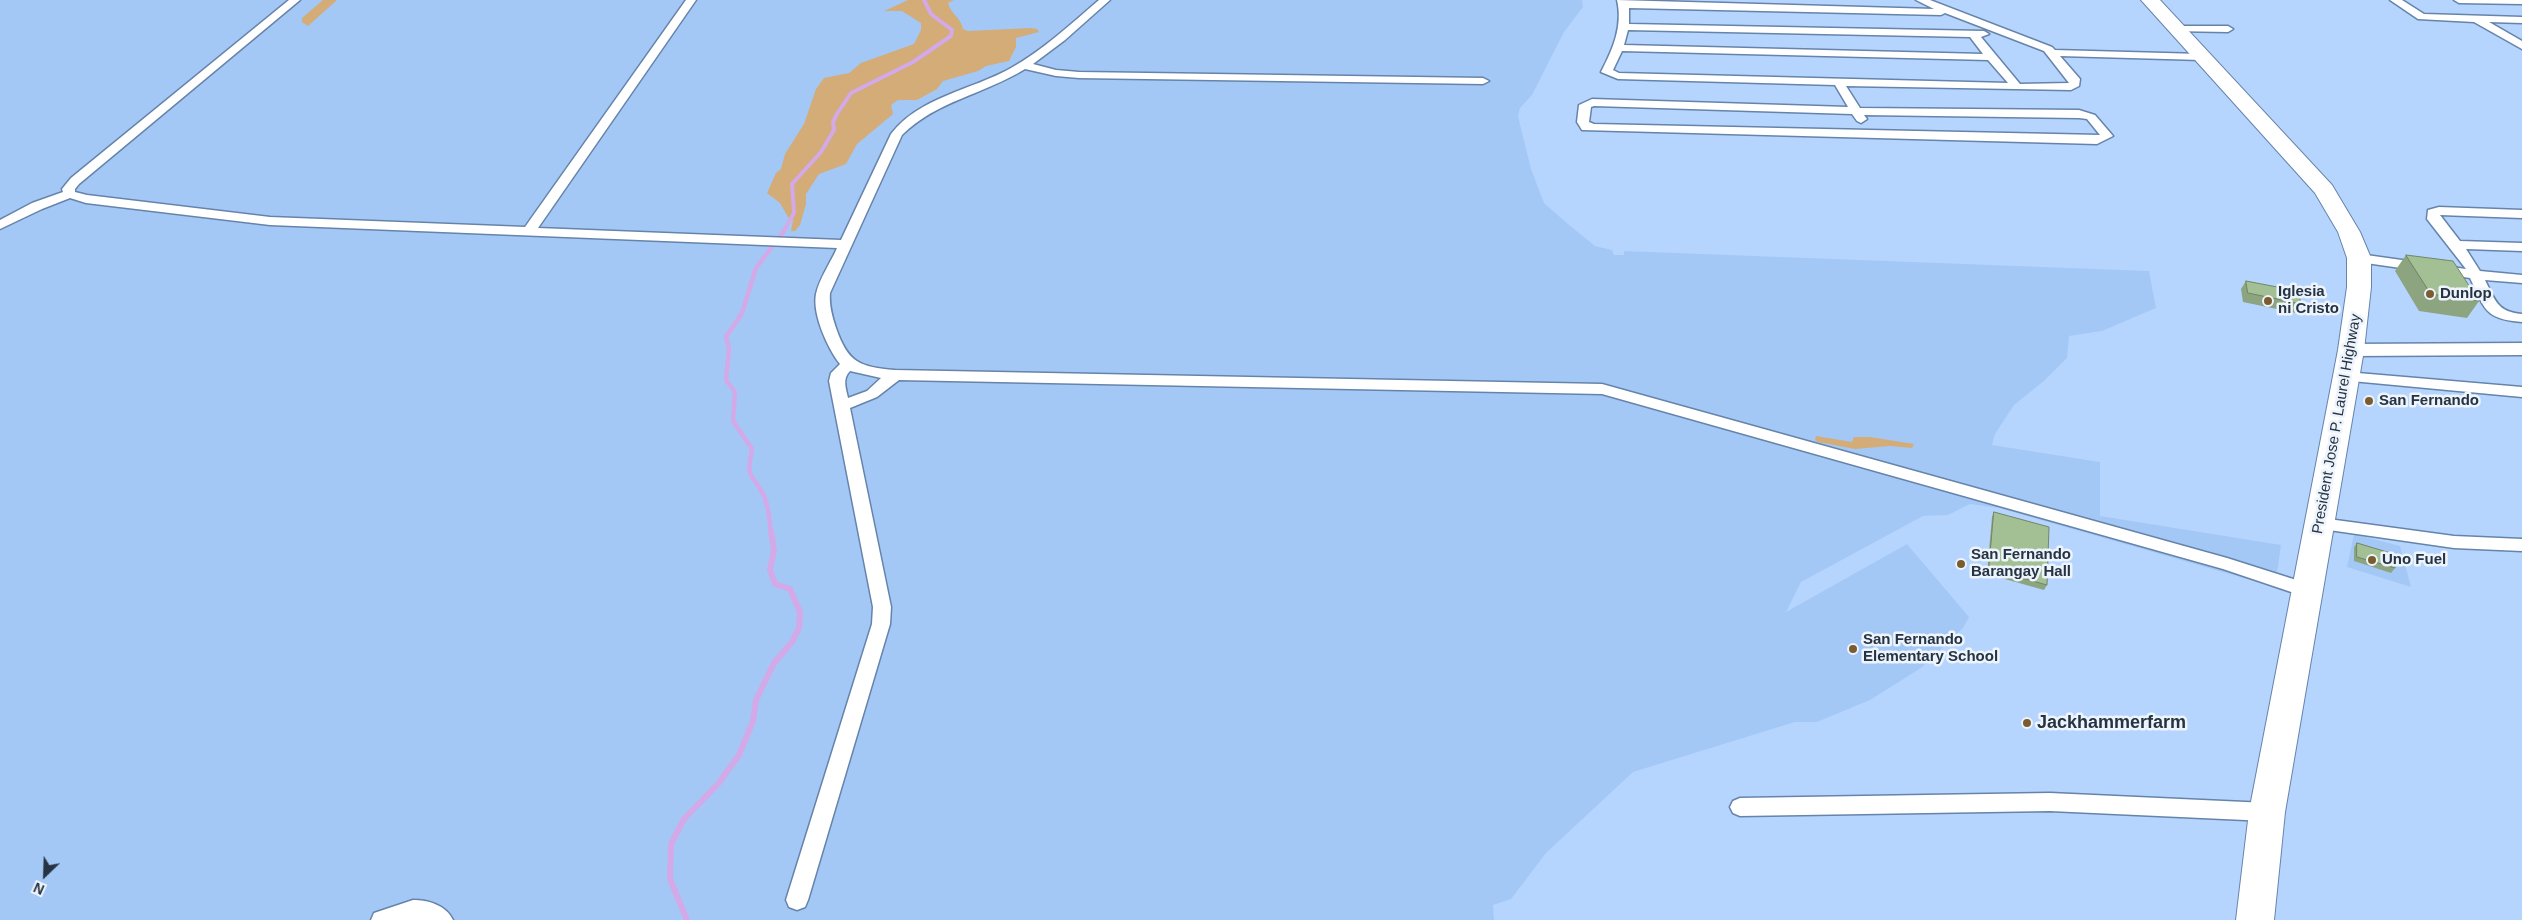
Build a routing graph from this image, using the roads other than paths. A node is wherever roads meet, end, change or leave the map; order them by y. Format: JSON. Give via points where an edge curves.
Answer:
{"nodes":[{"id":1,"x":295,"y":0,"type":"edge"},
{"id":2,"x":691,"y":0,"type":"edge"},
{"id":3,"x":1105,"y":0,"type":"edge"},
{"id":4,"x":1921,"y":0,"type":"edge"},
{"id":5,"x":2150,"y":0,"type":"edge"},
{"id":6,"x":2395,"y":0,"type":"edge"},
{"id":7,"x":2459,"y":0,"type":"edge"},
{"id":8,"x":2522,"y":1,"type":"edge"},
{"id":9,"x":1623,"y":3,"type":"edge"},
{"id":10,"x":1949,"y":12,"type":"junction"},
{"id":11,"x":2476,"y":19,"type":"junction"},
{"id":12,"x":2522,"y":20,"type":"edge"},
{"id":13,"x":1624,"y":27,"type":"junction"},
{"id":14,"x":2175,"y":29,"type":"junction"},
{"id":15,"x":2228,"y":29,"type":"dead end"},
{"id":16,"x":2009,"y":33,"type":"junction"},
{"id":17,"x":1973,"y":34,"type":"junction"},
{"id":18,"x":2508,"y":37,"type":"junction"},
{"id":19,"x":2522,"y":37,"type":"edge"},
{"id":20,"x":2522,"y":46,"type":"edge"},
{"id":21,"x":1620,"y":48,"type":"junction"},
{"id":22,"x":2051,"y":51,"type":"junction"},
{"id":23,"x":2146,"y":52,"type":"joint"},
{"id":24,"x":2198,"y":53,"type":"junction"},
{"id":25,"x":1991,"y":57,"type":"junction"},
{"id":26,"x":1024,"y":65,"type":"junction"},
{"id":27,"x":1483,"y":81,"type":"dead end"},
{"id":28,"x":1839,"y":83,"type":"junction"},
{"id":29,"x":2017,"y":87,"type":"junction"},
{"id":30,"x":1857,"y":111,"type":"junction"},
{"id":31,"x":1871,"y":139,"type":"junction"},
{"id":32,"x":70,"y":194,"type":"junction"},
{"id":33,"x":2522,"y":214,"type":"edge"},
{"id":34,"x":0,"y":224,"type":"edge"},
{"id":35,"x":528,"y":231,"type":"junction"},
{"id":36,"x":844,"y":244,"type":"junction"},
{"id":37,"x":2458,"y":245,"type":"junction"},
{"id":38,"x":2522,"y":246,"type":"edge"},
{"id":39,"x":2359,"y":258,"type":"junction"},
{"id":40,"x":2478,"y":275,"type":"junction"},
{"id":41,"x":2522,"y":279,"type":"edge"},
{"id":42,"x":2522,"y":318,"type":"edge"},
{"id":43,"x":2522,"y":349,"type":"edge"},
{"id":44,"x":2351,"y":350,"type":"junction"},
{"id":45,"x":849,"y":364,"type":"junction"},
{"id":46,"x":895,"y":376,"type":"junction"},
{"id":47,"x":2346,"y":377,"type":"junction"},
{"id":48,"x":2522,"y":392,"type":"edge"},
{"id":49,"x":842,"y":406,"type":"junction"},
{"id":50,"x":2321,"y":524,"type":"junction"},
{"id":51,"x":2522,"y":545,"type":"edge"},
{"id":52,"x":2306,"y":590,"type":"junction"},
{"id":53,"x":1740,"y":807,"type":"dead end"},
{"id":54,"x":2267,"y":812,"type":"junction"},
{"id":55,"x":797,"y":900,"type":"dead end"},
{"id":56,"x":382,"y":920,"type":"edge"},
{"id":57,"x":442,"y":920,"type":"edge"},
{"id":58,"x":2255,"y":920,"type":"edge"}],
"edges":[{"from":1,"to":32,"type":"street","via":[[75,181],[68,189]]},
{"from":2,"to":35,"type":"street"},
{"from":3,"to":26,"type":"street"},
{"from":4,"to":10,"type":"street"},
{"from":5,"to":14,"type":"highway","name":"President Jose P. Laurel Highway"},
{"from":6,"to":11,"type":"street","via":[[2422,17]]},
{"from":7,"to":8,"type":"street"},
{"from":9,"to":10,"type":"street"},
{"from":9,"to":13,"type":"street"},
{"from":10,"to":16,"type":"street"},
{"from":11,"to":12,"type":"street"},
{"from":11,"to":18,"type":"street"},
{"from":13,"to":17,"type":"street"},
{"from":13,"to":21,"type":"street"},
{"from":14,"to":15,"type":"street"},
{"from":14,"to":24,"type":"highway","name":"President Jose P. Laurel Highway"},
{"from":16,"to":17,"type":"street"},
{"from":16,"to":22,"type":"street"},
{"from":17,"to":25,"type":"street"},
{"from":18,"to":19,"type":"street"},
{"from":18,"to":20,"type":"street"},
{"from":21,"to":25,"type":"street"},
{"from":21,"to":28,"type":"street","via":[[1607,72],[1612,75]]},
{"from":22,"to":23,"type":"street"},
{"from":22,"to":29,"type":"street","via":[[2075,84],[2071,87]]},
{"from":23,"to":24,"type":"street"},
{"from":24,"to":39,"type":"highway","name":"President Jose P. Laurel Highway","via":[[2324,190],[2349,232]]},
{"from":25,"to":29,"type":"street"},
{"from":26,"to":27,"type":"street","via":[[1080,75]]},
{"from":26,"to":36,"type":"street","via":[[926,110],[901,129],[890,145]]},
{"from":28,"to":29,"type":"street"},
{"from":28,"to":30,"type":"street"},
{"from":30,"to":31,"type":"street"},
{"from":30,"to":31,"type":"street","via":[[2079,114],[2091,117],[2106,136],[2097,140]]},
{"from":30,"to":31,"type":"street","via":[[1592,102],[1585,105],[1583,122],[1586,127],[1594,128]]},
{"from":32,"to":34,"type":"street"},
{"from":32,"to":35,"type":"street","via":[[86,199],[270,221]]},
{"from":33,"to":37,"type":"street","via":[[2438,210],[2433,213],[2434,219]]},
{"from":35,"to":36,"type":"street"},
{"from":36,"to":45,"type":"street","via":[[822,302],[834,347]]},
{"from":37,"to":38,"type":"street"},
{"from":37,"to":40,"type":"street"},
{"from":39,"to":40,"type":"street"},
{"from":39,"to":44,"type":"highway","name":"President Jose P. Laurel Highway","via":[[2359,287]]},
{"from":40,"to":41,"type":"street"},
{"from":40,"to":42,"type":"street","via":[[2490,307],[2505,316]]},
{"from":43,"to":44,"type":"street"},
{"from":44,"to":47,"type":"highway","name":"President Jose P. Laurel Highway"},
{"from":45,"to":46,"type":"street","via":[[868,372]]},
{"from":45,"to":49,"type":"street","via":[[837,377]]},
{"from":46,"to":49,"type":"street","via":[[872,394]]},
{"from":46,"to":52,"type":"street","via":[[1602,389],[2227,564]]},
{"from":47,"to":48,"type":"street"},
{"from":47,"to":50,"type":"highway","name":"President Jose P. Laurel Highway"},
{"from":49,"to":55,"type":"street","via":[[882,607],[881,624]]},
{"from":50,"to":51,"type":"street","via":[[2454,542]]},
{"from":50,"to":52,"type":"highway","name":"President Jose P. Laurel Highway"},
{"from":52,"to":54,"type":"highway","name":"President Jose P. Laurel Highway"},
{"from":53,"to":54,"type":"street","via":[[2050,802]]},
{"from":54,"to":58,"type":"highway","name":"President Jose P. Laurel Highway"},
{"from":56,"to":57,"type":"street","via":[[416,909],[432,912]]}]}
